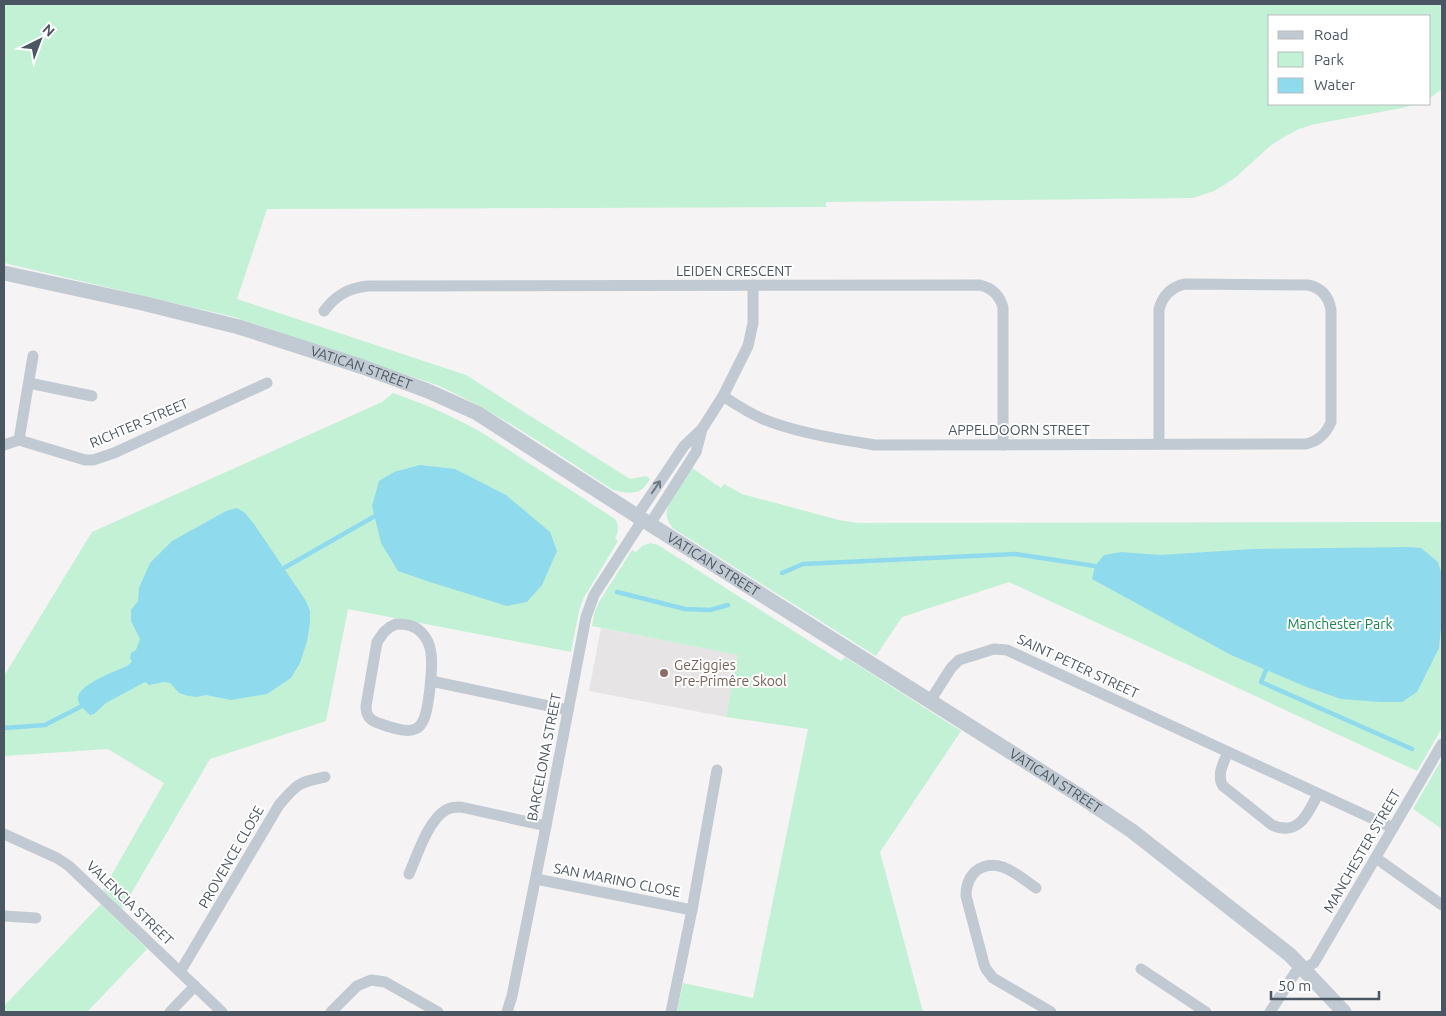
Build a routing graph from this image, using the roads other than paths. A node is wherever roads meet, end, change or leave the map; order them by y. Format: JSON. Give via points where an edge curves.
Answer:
{"nodes":[{"id":1,"x":4,"y":273,"type":"edge"},
{"id":2,"x":753,"y":286,"type":"junction"},
{"id":3,"x":324,"y":311,"type":"dead end"},
{"id":4,"x":33,"y":356,"type":"dead end"},
{"id":5,"x":28,"y":383,"type":"junction"},
{"id":6,"x":267,"y":383,"type":"dead end"},
{"id":7,"x":92,"y":396,"type":"dead end"},
{"id":8,"x":723,"y":396,"type":"junction"},
{"id":9,"x":19,"y":440,"type":"junction"},
{"id":10,"x":1159,"y":444,"type":"junction"},
{"id":11,"x":4,"y":445,"type":"edge"},
{"id":12,"x":1003,"y":445,"type":"junction"},
{"id":13,"x":643,"y":520,"type":"junction"},
{"id":14,"x":431,"y":681,"type":"junction"},
{"id":15,"x":930,"y":701,"type":"junction"},
{"id":16,"x":568,"y":710,"type":"junction"},
{"id":17,"x":1442,"y":744,"type":"edge"},
{"id":18,"x":1228,"y":752,"type":"junction"},
{"id":19,"x":717,"y":770,"type":"dead end"},
{"id":20,"x":325,"y":777,"type":"dead end"},
{"id":21,"x":1318,"y":794,"type":"junction"},
{"id":22,"x":546,"y":826,"type":"junction"},
{"id":23,"x":1393,"y":828,"type":"junction"},
{"id":24,"x":4,"y":834,"type":"edge"},
{"id":25,"x":1376,"y":858,"type":"junction"},
{"id":26,"x":409,"y":874,"type":"dead end"},
{"id":27,"x":536,"y":879,"type":"junction"},
{"id":28,"x":1036,"y":888,"type":"dead end"},
{"id":29,"x":1442,"y":905,"type":"edge"},
{"id":30,"x":692,"y":910,"type":"junction"},
{"id":31,"x":4,"y":916,"type":"edge"},
{"id":32,"x":36,"y":918,"type":"dead end"},
{"id":33,"x":1304,"y":968,"type":"junction"},
{"id":34,"x":1141,"y":969,"type":"dead end"},
{"id":35,"x":180,"y":972,"type":"junction"},
{"id":36,"x":195,"y":986,"type":"junction"},
{"id":37,"x":170,"y":1012,"type":"edge"},
{"id":38,"x":222,"y":1012,"type":"edge"},
{"id":39,"x":331,"y":1012,"type":"edge"},
{"id":40,"x":438,"y":1012,"type":"edge"},
{"id":41,"x":507,"y":1012,"type":"edge"},
{"id":42,"x":671,"y":1012,"type":"edge"},
{"id":43,"x":1051,"y":1012,"type":"edge"},
{"id":44,"x":1206,"y":1012,"type":"edge"},
{"id":45,"x":1270,"y":1012,"type":"edge"},
{"id":46,"x":1344,"y":1012,"type":"edge"}],
"edges":[{"from":1,"to":13,"type":"street","name":"VATICAN STREET","via":[[239,327],[428,391],[477,413]]},
{"from":2,"to":3,"type":"street","name":"LEIDEN CRESCENT","via":[[368,286],[345,292]]},
{"from":2,"to":8,"type":"street","name":"BARCELONA STREET","via":[[753,323],[748,346]]},
{"from":2,"to":12,"type":"street","name":"LEIDEN CRESCENT","via":[[980,285],[992,289],[1002,308]]},
{"from":4,"to":5,"type":"street"},
{"from":5,"to":7,"type":"street"},
{"from":5,"to":9,"type":"street"},
{"from":6,"to":9,"type":"street","name":"RICHTER STREET","via":[[93,460],[78,459]]},
{"from":8,"to":12,"type":"street","name":"APPELDOORN STREET","via":[[762,419],[845,440],[875,445]]},
{"from":8,"to":13,"type":"street","name":"BARCELONA STREET","via":[[702,429],[684,446]]},
{"from":9,"to":11,"type":"street"},
{"from":10,"to":10,"type":"street","name":"APPELDOORN STREET","via":[[1159,309],[1165,295],[1185,284],[1308,285],[1324,293],[1331,310],[1331,422],[1323,436],[1306,444]]},
{"from":10,"to":12,"type":"street","name":"APPELDOORN STREET"},
{"from":13,"to":15,"type":"street","name":"VATICAN STREET"},
{"from":13,"to":16,"type":"street","name":"BARCELONA STREET","via":[[591,602]]},
{"from":14,"to":14,"type":"street","via":[[431,653],[427,640],[413,626],[396,624],[377,642],[366,713],[380,724],[405,730],[417,729],[424,720]]},
{"from":14,"to":16,"type":"street"},
{"from":15,"to":18,"type":"street","name":"SAINT PETER STREET","via":[[956,663],[963,658],[1002,649]]},
{"from":15,"to":33,"type":"street","name":"VATICAN STREET","via":[[1132,831]]},
{"from":16,"to":22,"type":"street","name":"BARCELONA STREET"},
{"from":17,"to":23,"type":"street","name":"MANCHESTER STREET"},
{"from":18,"to":21,"type":"street","name":"SAINT PETER STREET"},
{"from":18,"to":21,"type":"street","via":[[1220,777],[1222,786],[1272,825],[1289,828],[1299,824]]},
{"from":19,"to":30,"type":"street","name":"SAN MARINO CLOSE"},
{"from":20,"to":35,"type":"street","name":"PROVENCE CLOSE","via":[[298,785],[279,806]]},
{"from":21,"to":23,"type":"street","name":"SAINT PETER STREET"},
{"from":22,"to":26,"type":"street","via":[[461,807],[447,809],[435,820]]},
{"from":22,"to":27,"type":"street","name":"BARCELONA STREET"},
{"from":23,"to":25,"type":"street","name":"MANCHESTER STREET"},
{"from":24,"to":35,"type":"street","name":"VALENCIA STREET","via":[[69,866]]},
{"from":25,"to":29,"type":"street"},
{"from":25,"to":33,"type":"street","name":"MANCHESTER STREET","via":[[1314,963]]},
{"from":27,"to":30,"type":"street","name":"SAN MARINO CLOSE"},
{"from":27,"to":41,"type":"street","name":"BARCELONA STREET"},
{"from":28,"to":43,"type":"street","via":[[1005,867],[991,865],[972,875],[966,896],[989,974]]},
{"from":30,"to":42,"type":"street","name":"SAN MARINO CLOSE"},
{"from":31,"to":32,"type":"street"},
{"from":33,"to":45,"type":"street","name":"MANCHESTER STREET","via":[[1295,973]]},
{"from":33,"to":46,"type":"street","name":"VATICAN STREET"},
{"from":34,"to":44,"type":"street"},
{"from":35,"to":36,"type":"street","name":"VALENCIA STREET"},
{"from":36,"to":37,"type":"street"},
{"from":36,"to":38,"type":"street","name":"VALENCIA STREET"},
{"from":39,"to":40,"type":"street","via":[[356,986],[371,980],[385,982]]}]}
